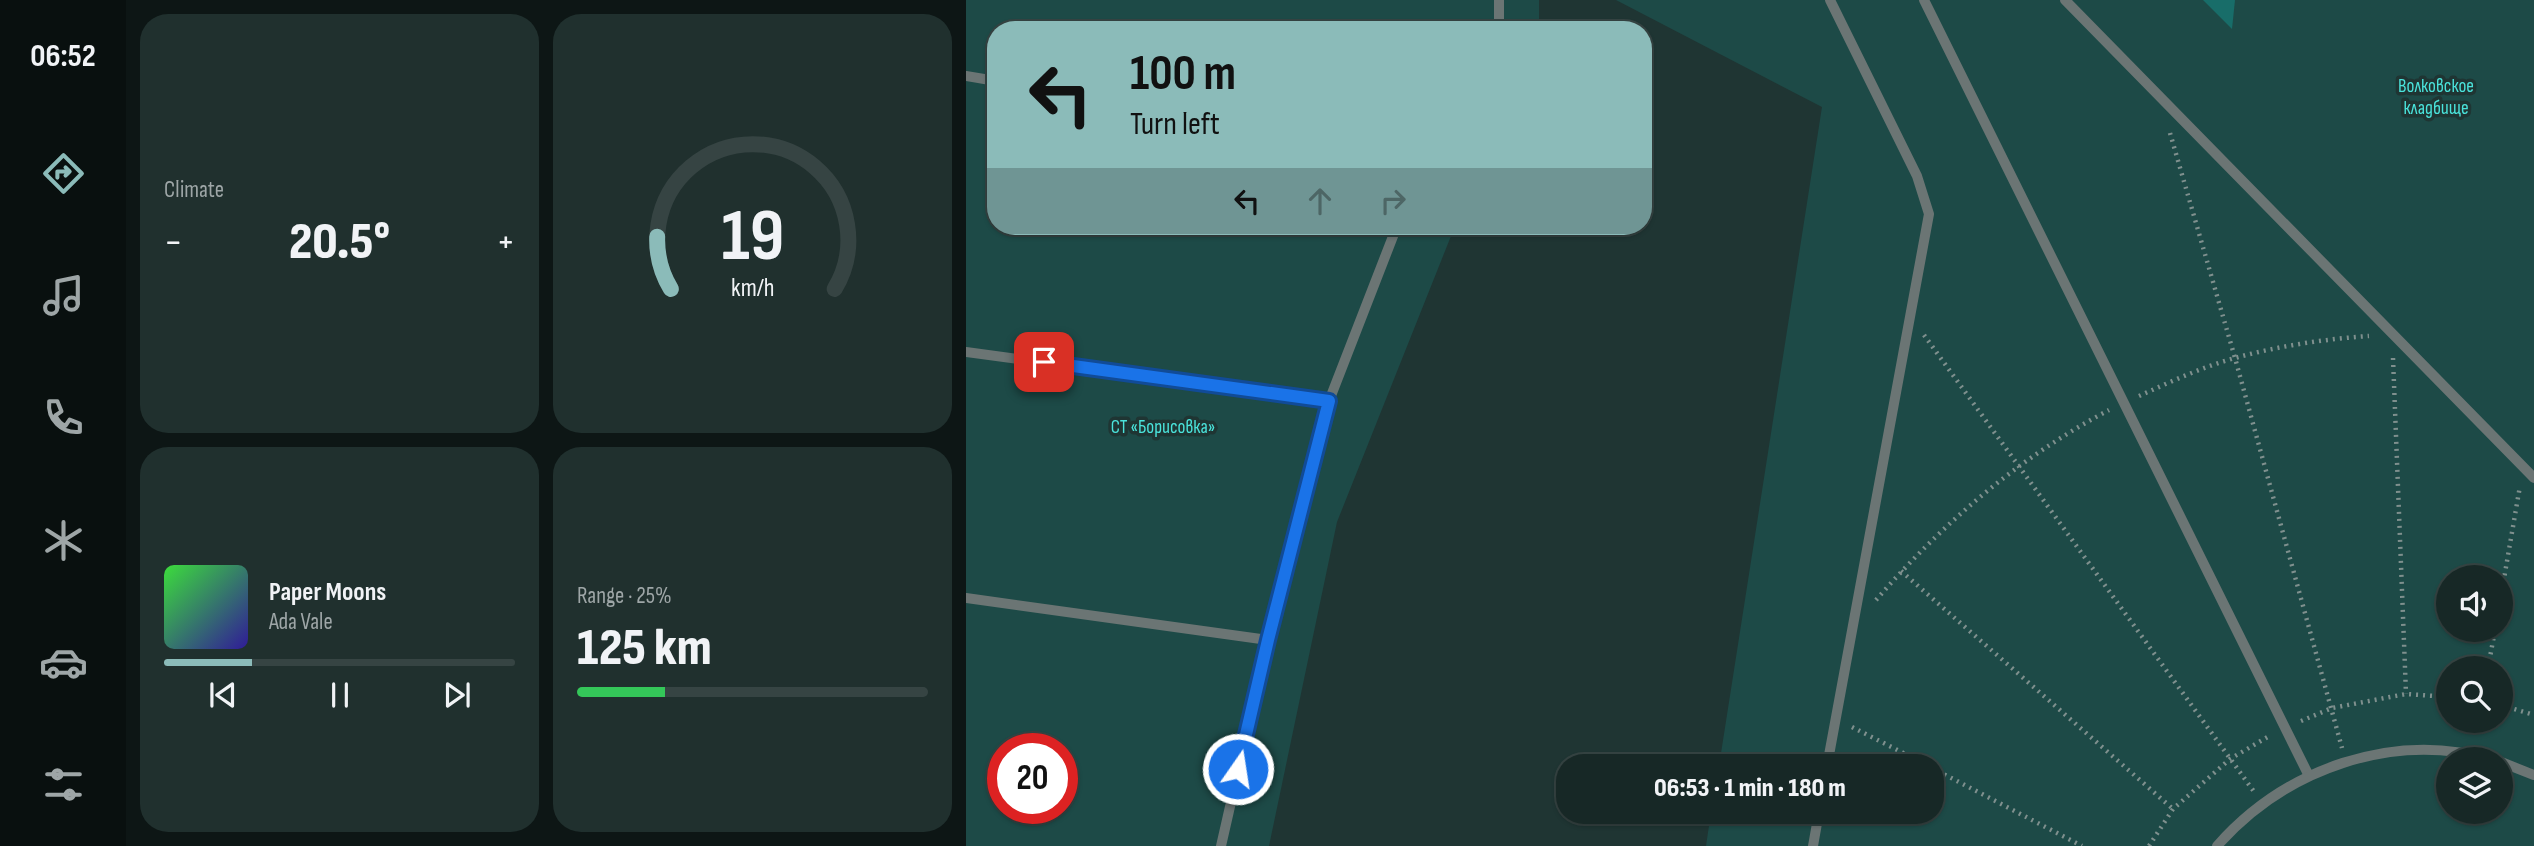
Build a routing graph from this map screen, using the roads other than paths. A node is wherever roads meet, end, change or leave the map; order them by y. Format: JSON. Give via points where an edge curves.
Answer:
{"nodes":[{"id":1,"x":1499,"y":0,"type":"edge"},
{"id":2,"x":1830,"y":0,"type":"edge"},
{"id":3,"x":1924,"y":0,"type":"edge"},
{"id":4,"x":2065,"y":0,"type":"edge"},
{"id":5,"x":1499,"y":21,"type":"edge"},
{"id":6,"x":966,"y":76,"type":"edge"},
{"id":7,"x":987,"y":80,"type":"edge"},
{"id":8,"x":1394,"y":235,"type":"edge"},
{"id":9,"x":966,"y":352,"type":"edge"},
{"id":10,"x":1329,"y":401,"type":"junction"},
{"id":11,"x":2534,"y":478,"type":"edge"},
{"id":12,"x":966,"y":598,"type":"edge"},
{"id":13,"x":1268,"y":640,"type":"junction"},
{"id":14,"x":2436,"y":751,"type":"edge"},
{"id":15,"x":1829,"y":754,"type":"edge"},
{"id":16,"x":2513,"y":767,"type":"edge"},
{"id":17,"x":2534,"y":775,"type":"edge"},
{"id":18,"x":2309,"y":776,"type":"junction"},
{"id":19,"x":1817,"y":824,"type":"edge"},
{"id":20,"x":1221,"y":846,"type":"edge"},
{"id":21,"x":1813,"y":846,"type":"edge"},
{"id":22,"x":2217,"y":846,"type":"edge"}],
"edges":[{"from":1,"to":5,"type":"lane"},
{"from":2,"to":15,"type":"lane","via":[[1917,176],[1928,214]]},
{"from":3,"to":18,"type":"lane"},
{"from":4,"to":11,"type":"lane"},
{"from":6,"to":7,"type":"lane"},
{"from":8,"to":10,"type":"lane"},
{"from":9,"to":10,"type":"lane"},
{"from":10,"to":13,"type":"lane"},
{"from":12,"to":13,"type":"lane"},
{"from":13,"to":20,"type":"lane"},
{"from":14,"to":18,"type":"lane","via":[[2375,753]]},
{"from":16,"to":17,"type":"lane"},
{"from":18,"to":22,"type":"lane","via":[[2274,794]]},
{"from":19,"to":21,"type":"lane"}]}
